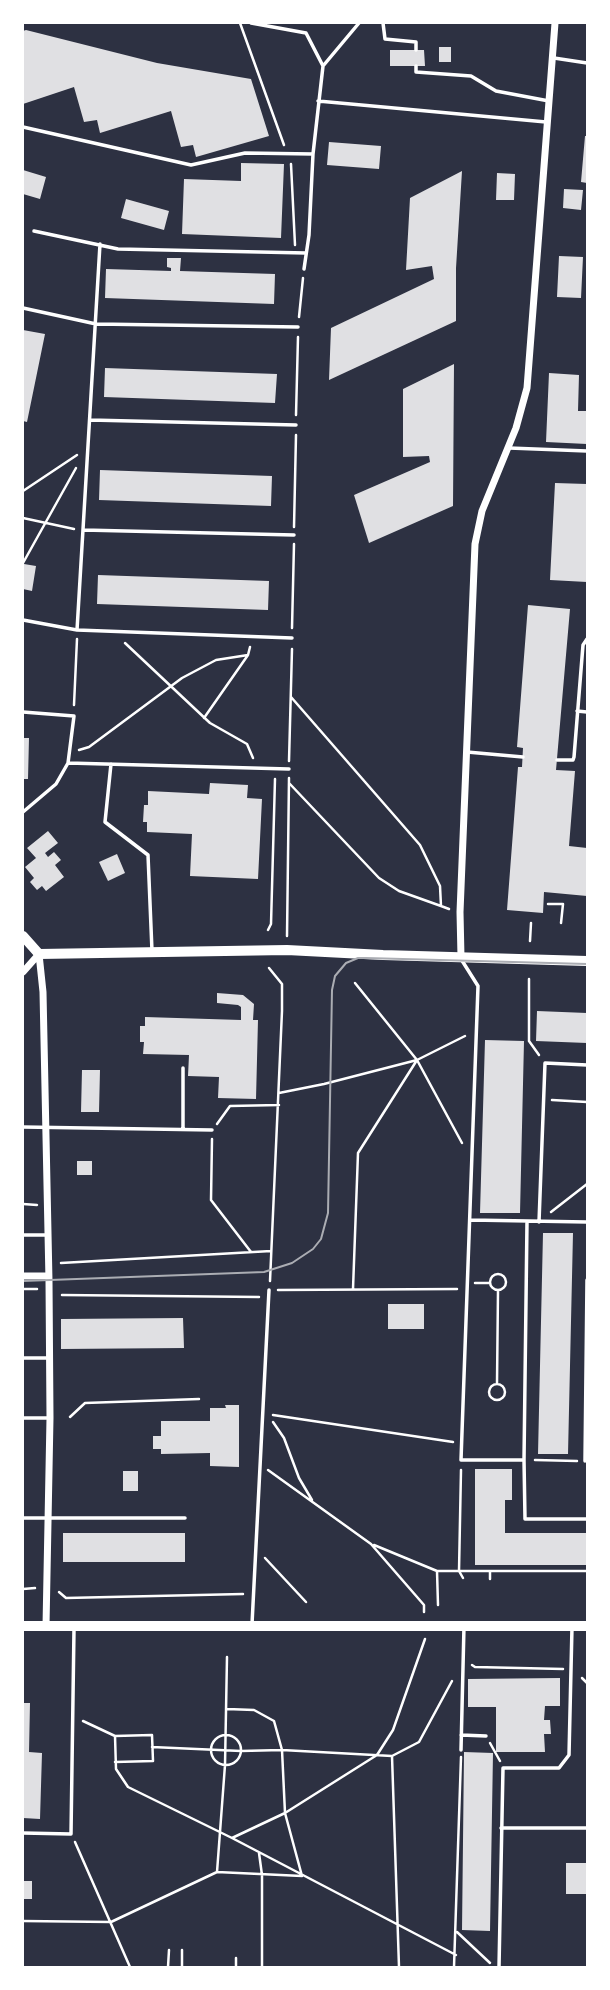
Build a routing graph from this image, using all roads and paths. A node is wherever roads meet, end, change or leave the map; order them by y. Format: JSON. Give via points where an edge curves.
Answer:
{"nodes":[{"id":1,"x":240,"y":23,"type":"edge"},
{"id":2,"x":251,"y":23,"type":"edge"},
{"id":3,"x":359,"y":23,"type":"edge"},
{"id":4,"x":383,"y":23,"type":"edge"},
{"id":5,"x":555,"y":23,"type":"edge"},
{"id":6,"x":416,"y":50,"type":"dead end"},
{"id":7,"x":552,"y":58,"type":"junction"},
{"id":8,"x":587,"y":63,"type":"edge"},
{"id":9,"x":323,"y":66,"type":"junction"},
{"id":10,"x":416,"y":66,"type":"dead end"},
{"id":11,"x":318,"y":101,"type":"junction"},
{"id":12,"x":549,"y":101,"type":"junction"},
{"id":13,"x":548,"y":122,"type":"junction"},
{"id":14,"x":23,"y":127,"type":"edge"},
{"id":15,"x":287,"y":153,"type":"junction"},
{"id":16,"x":313,"y":154,"type":"junction"},
{"id":17,"x":34,"y":231,"type":"dead end"},
{"id":18,"x":100,"y":244,"type":"junction"},
{"id":19,"x":295,"y":253,"type":"junction"},
{"id":20,"x":306,"y":253,"type":"junction"},
{"id":21,"x":304,"y":269,"type":"joint"},
{"id":22,"x":23,"y":308,"type":"edge"},
{"id":23,"x":96,"y":324,"type":"junction"},
{"id":24,"x":298,"y":327,"type":"junction"},
{"id":25,"x":90,"y":420,"type":"junction"},
{"id":26,"x":296,"y":425,"type":"junction"},
{"id":27,"x":89,"y":447,"type":"junction"},
{"id":28,"x":508,"y":448,"type":"junction"},
{"id":29,"x":587,"y":451,"type":"edge"},
{"id":30,"x":23,"y":491,"type":"edge"},
{"id":31,"x":23,"y":518,"type":"edge"},
{"id":32,"x":44,"y":523,"type":"junction"},
{"id":33,"x":83,"y":530,"type":"junction"},
{"id":34,"x":294,"y":536,"type":"junction"},
{"id":35,"x":23,"y":562,"type":"edge"},
{"id":36,"x":23,"y":620,"type":"edge"},
{"id":37,"x":78,"y":630,"type":"junction"},
{"id":38,"x":113,"y":631,"type":"junction"},
{"id":39,"x":253,"y":636,"type":"junction"},
{"id":40,"x":292,"y":638,"type":"junction"},
{"id":41,"x":587,"y":639,"type":"edge"},
{"id":42,"x":248,"y":655,"type":"junction"},
{"id":43,"x":170,"y":686,"type":"junction"},
{"id":44,"x":291,"y":697,"type":"junction"},
{"id":45,"x":577,"y":711,"type":"junction"},
{"id":46,"x":23,"y":712,"type":"edge"},
{"id":47,"x":587,"y":712,"type":"edge"},
{"id":48,"x":74,"y":716,"type":"junction"},
{"id":49,"x":204,"y":718,"type":"junction"},
{"id":50,"x":69,"y":752,"type":"junction"},
{"id":51,"x":467,"y":752,"type":"junction"},
{"id":52,"x":523,"y":757,"type":"dead end"},
{"id":53,"x":557,"y":760,"type":"dead end"},
{"id":54,"x":68,"y":763,"type":"junction"},
{"id":55,"x":111,"y":764,"type":"junction"},
{"id":56,"x":256,"y":768,"type":"junction"},
{"id":57,"x":275,"y":769,"type":"junction"},
{"id":58,"x":289,"y":769,"type":"junction"},
{"id":59,"x":289,"y":783,"type":"junction"},
{"id":60,"x":23,"y":812,"type":"edge"},
{"id":61,"x":548,"y":904,"type":"dead end"},
{"id":62,"x":442,"y":906,"type":"junction"},
{"id":63,"x":452,"y":910,"type":"dead end"},
{"id":64,"x":531,"y":923,"type":"dead end"},
{"id":65,"x":561,"y":923,"type":"dead end"},
{"id":66,"x":268,"y":930,"type":"dead end"},
{"id":67,"x":23,"y":936,"type":"edge"},
{"id":68,"x":530,"y":941,"type":"dead end"},
{"id":69,"x":287,"y":950,"type":"junction"},
{"id":70,"x":152,"y":951,"type":"junction"},
{"id":71,"x":39,"y":954,"type":"junction"},
{"id":72,"x":461,"y":957,"type":"junction"},
{"id":73,"x":587,"y":961,"type":"edge"},
{"id":74,"x":269,"y":968,"type":"dead end"},
{"id":75,"x":23,"y":972,"type":"edge"},
{"id":76,"x":529,"y":979,"type":"dead end"},
{"id":77,"x":355,"y":983,"type":"dead end"},
{"id":78,"x":476,"y":1030,"type":"junction"},
{"id":79,"x":417,"y":1059,"type":"junction"},
{"id":80,"x":545,"y":1063,"type":"junction"},
{"id":81,"x":587,"y":1065,"type":"edge"},
{"id":82,"x":183,"y":1068,"type":"dead end"},
{"id":83,"x":279,"y":1093,"type":"junction"},
{"id":84,"x":543,"y":1100,"type":"junction"},
{"id":85,"x":587,"y":1102,"type":"edge"},
{"id":86,"x":279,"y":1105,"type":"junction"},
{"id":87,"x":23,"y":1127,"type":"edge"},
{"id":88,"x":46,"y":1127,"type":"junction"},
{"id":89,"x":183,"y":1129,"type":"junction"},
{"id":90,"x":212,"y":1130,"type":"junction"},
{"id":91,"x":471,"y":1162,"type":"junction"},
{"id":92,"x":587,"y":1184,"type":"edge"},
{"id":93,"x":23,"y":1204,"type":"edge"},
{"id":94,"x":37,"y":1205,"type":"dead end"},
{"id":95,"x":470,"y":1220,"type":"junction"},
{"id":96,"x":527,"y":1222,"type":"junction"},
{"id":97,"x":539,"y":1222,"type":"junction"},
{"id":98,"x":587,"y":1222,"type":"edge"},
{"id":99,"x":48,"y":1235,"type":"junction"},
{"id":100,"x":23,"y":1236,"type":"edge"},
{"id":101,"x":271,"y":1251,"type":"junction"},
{"id":102,"x":251,"y":1252,"type":"junction"},
{"id":103,"x":60,"y":1263,"type":"dead end"},
{"id":104,"x":271,"y":1271,"type":"dead end"},
{"id":105,"x":23,"y":1276,"type":"edge"},
{"id":106,"x":48,"y":1276,"type":"junction"},
{"id":107,"x":587,"y":1279,"type":"edge"},
{"id":108,"x":23,"y":1289,"type":"edge"},
{"id":109,"x":37,"y":1289,"type":"dead end"},
{"id":110,"x":353,"y":1289,"type":"junction"},
{"id":111,"x":467,"y":1289,"type":"junction"},
{"id":112,"x":270,"y":1290,"type":"joint"},
{"id":113,"x":498,"y":1291,"type":"junction"},
{"id":114,"x":62,"y":1295,"type":"dead end"},
{"id":115,"x":269,"y":1297,"type":"junction"},
{"id":116,"x":23,"y":1358,"type":"edge"},
{"id":117,"x":50,"y":1358,"type":"junction"},
{"id":118,"x":496,"y":1383,"type":"junction"},
{"id":119,"x":198,"y":1399,"type":"dead end"},
{"id":120,"x":263,"y":1413,"type":"junction"},
{"id":121,"x":23,"y":1418,"type":"edge"},
{"id":122,"x":50,"y":1418,"type":"junction"},
{"id":123,"x":70,"y":1418,"type":"dead end"},
{"id":124,"x":461,"y":1443,"type":"junction"},
{"id":125,"x":461,"y":1460,"type":"junction"},
{"id":126,"x":524,"y":1460,"type":"junction"},
{"id":127,"x":584,"y":1461,"type":"joint"},
{"id":128,"x":260,"y":1465,"type":"junction"},
{"id":129,"x":313,"y":1502,"type":"junction"},
{"id":130,"x":23,"y":1518,"type":"edge"},
{"id":131,"x":48,"y":1518,"type":"junction"},
{"id":132,"x":186,"y":1518,"type":"dead end"},
{"id":133,"x":587,"y":1519,"type":"edge"},
{"id":134,"x":371,"y":1544,"type":"junction"},
{"id":135,"x":256,"y":1548,"type":"junction"},
{"id":136,"x":437,"y":1571,"type":"junction"},
{"id":137,"x":459,"y":1571,"type":"junction"},
{"id":138,"x":490,"y":1571,"type":"junction"},
{"id":139,"x":587,"y":1571,"type":"edge"},
{"id":140,"x":463,"y":1578,"type":"dead end"},
{"id":141,"x":490,"y":1579,"type":"dead end"},
{"id":142,"x":53,"y":1587,"type":"dead end"},
{"id":143,"x":41,"y":1588,"type":"dead end"},
{"id":144,"x":23,"y":1589,"type":"edge"},
{"id":145,"x":253,"y":1594,"type":"junction"},
{"id":146,"x":306,"y":1602,"type":"dead end"},
{"id":147,"x":424,"y":1605,"type":"dead end"},
{"id":148,"x":438,"y":1605,"type":"dead end"},
{"id":149,"x":23,"y":1626,"type":"edge"},
{"id":150,"x":46,"y":1626,"type":"junction"},
{"id":151,"x":74,"y":1626,"type":"junction"},
{"id":152,"x":252,"y":1626,"type":"junction"},
{"id":153,"x":464,"y":1626,"type":"junction"},
{"id":154,"x":572,"y":1626,"type":"junction"},
{"id":155,"x":587,"y":1626,"type":"edge"},
{"id":156,"x":425,"y":1643,"type":"dead end"},
{"id":157,"x":227,"y":1657,"type":"dead end"},
{"id":158,"x":463,"y":1660,"type":"junction"},
{"id":159,"x":571,"y":1669,"type":"junction"},
{"id":160,"x":227,"y":1709,"type":"junction"},
{"id":161,"x":74,"y":1717,"type":"junction"},
{"id":162,"x":227,"y":1735,"type":"junction"},
{"id":163,"x":461,"y":1735,"type":"junction"},
{"id":164,"x":115,"y":1736,"type":"junction"},
{"id":165,"x":486,"y":1736,"type":"joint"},
{"id":166,"x":152,"y":1747,"type":"junction"},
{"id":167,"x":211,"y":1749,"type":"junction"},
{"id":168,"x":282,"y":1749,"type":"junction"},
{"id":169,"x":226,"y":1750,"type":"junction"},
{"id":170,"x":461,"y":1750,"type":"joint"},
{"id":171,"x":241,"y":1751,"type":"junction"},
{"id":172,"x":377,"y":1755,"type":"junction"},
{"id":173,"x":392,"y":1756,"type":"junction"},
{"id":174,"x":114,"y":1762,"type":"junction"},
{"id":175,"x":225,"y":1765,"type":"junction"},
{"id":176,"x":503,"y":1768,"type":"junction"},
{"id":177,"x":285,"y":1813,"type":"junction"},
{"id":178,"x":501,"y":1828,"type":"junction"},
{"id":179,"x":587,"y":1828,"type":"edge"},
{"id":180,"x":23,"y":1833,"type":"edge"},
{"id":181,"x":71,"y":1834,"type":"junction"},
{"id":182,"x":222,"y":1834,"type":"junction"},
{"id":183,"x":232,"y":1838,"type":"junction"},
{"id":184,"x":259,"y":1853,"type":"junction"},
{"id":185,"x":217,"y":1872,"type":"junction"},
{"id":186,"x":262,"y":1875,"type":"junction"},
{"id":187,"x":302,"y":1876,"type":"junction"},
{"id":188,"x":23,"y":1921,"type":"edge"},
{"id":189,"x":111,"y":1922,"type":"junction"},
{"id":190,"x":397,"y":1924,"type":"junction"},
{"id":191,"x":457,"y":1932,"type":"junction"},
{"id":192,"x":169,"y":1950,"type":"dead end"},
{"id":193,"x":182,"y":1950,"type":"dead end"},
{"id":194,"x":456,"y":1955,"type":"junction"},
{"id":195,"x":236,"y":1958,"type":"dead end"},
{"id":196,"x":130,"y":1967,"type":"edge"},
{"id":197,"x":168,"y":1967,"type":"edge"},
{"id":198,"x":182,"y":1967,"type":"edge"},
{"id":199,"x":236,"y":1967,"type":"edge"},
{"id":200,"x":262,"y":1967,"type":"edge"},
{"id":201,"x":399,"y":1967,"type":"edge"},
{"id":202,"x":454,"y":1967,"type":"edge"},
{"id":203,"x":497,"y":1967,"type":"edge"}],
"edges":[{"from":1,"to":15,"type":"path"},
{"from":2,"to":9,"type":"lane","via":[[306,33]]},
{"from":3,"to":9,"type":"lane"},
{"from":4,"to":6,"type":"lane","via":[[385,39],[416,41]]},
{"from":5,"to":7,"type":"street"},
{"from":7,"to":8,"type":"lane"},
{"from":7,"to":12,"type":"street"},
{"from":9,"to":11,"type":"lane"},
{"from":10,"to":12,"type":"lane","via":[[416,72],[471,76],[496,91]]},
{"from":11,"to":13,"type":"lane"},
{"from":11,"to":16,"type":"lane"},
{"from":12,"to":13,"type":"street"},
{"from":13,"to":28,"type":"street","via":[[527,388]]},
{"from":14,"to":15,"type":"lane","via":[[191,165],[245,153]]},
{"from":15,"to":16,"type":"lane"},
{"from":15,"to":19,"type":"path"},
{"from":16,"to":20,"type":"lane"},
{"from":17,"to":18,"type":"lane"},
{"from":18,"to":19,"type":"lane","via":[[118,249]]},
{"from":18,"to":23,"type":"lane"},
{"from":19,"to":20,"type":"lane"},
{"from":20,"to":21,"type":"lane"},
{"from":21,"to":24,"type":"path"},
{"from":22,"to":23,"type":"lane"},
{"from":23,"to":24,"type":"lane"},
{"from":23,"to":25,"type":"lane"},
{"from":24,"to":26,"type":"path"},
{"from":25,"to":26,"type":"lane"},
{"from":25,"to":27,"type":"lane"},
{"from":26,"to":34,"type":"path"},
{"from":27,"to":30,"type":"path"},
{"from":27,"to":32,"type":"path"},
{"from":27,"to":33,"type":"lane"},
{"from":28,"to":29,"type":"lane"},
{"from":28,"to":51,"type":"street","via":[[482,511],[475,544]]},
{"from":31,"to":32,"type":"path"},
{"from":32,"to":33,"type":"path"},
{"from":32,"to":35,"type":"path"},
{"from":33,"to":34,"type":"lane"},
{"from":33,"to":37,"type":"lane"},
{"from":34,"to":40,"type":"path"},
{"from":36,"to":37,"type":"lane"},
{"from":37,"to":38,"type":"lane"},
{"from":37,"to":48,"type":"path"},
{"from":38,"to":39,"type":"lane"},
{"from":38,"to":43,"type":"path"},
{"from":39,"to":40,"type":"lane"},
{"from":39,"to":42,"type":"path"},
{"from":40,"to":44,"type":"path"},
{"from":41,"to":45,"type":"lane"},
{"from":42,"to":43,"type":"path","via":[[216,660]]},
{"from":42,"to":49,"type":"path"},
{"from":43,"to":49,"type":"path"},
{"from":43,"to":50,"type":"path","via":[[89,747]]},
{"from":44,"to":58,"type":"path"},
{"from":44,"to":62,"type":"path","via":[[421,845],[440,886]]},
{"from":45,"to":47,"type":"lane"},
{"from":45,"to":53,"type":"lane","via":[[573,760]]},
{"from":46,"to":48,"type":"lane"},
{"from":48,"to":50,"type":"lane"},
{"from":49,"to":56,"type":"path","via":[[247,744]]},
{"from":50,"to":54,"type":"lane"},
{"from":51,"to":52,"type":"lane"},
{"from":51,"to":72,"type":"street"},
{"from":54,"to":55,"type":"lane"},
{"from":54,"to":60,"type":"lane","via":[[56,784]]},
{"from":55,"to":56,"type":"lane"},
{"from":55,"to":70,"type":"lane","via":[[105,822],[148,855]]},
{"from":56,"to":57,"type":"lane"},
{"from":57,"to":58,"type":"lane"},
{"from":57,"to":66,"type":"path"},
{"from":58,"to":59,"type":"path"},
{"from":59,"to":62,"type":"path","via":[[379,878],[399,891]]},
{"from":59,"to":69,"type":"path"},
{"from":61,"to":65,"type":"path","via":[[563,904]]},
{"from":62,"to":63,"type":"path"},
{"from":64,"to":68,"type":"path"},
{"from":67,"to":71,"type":"street"},
{"from":69,"to":70,"type":"street"},
{"from":69,"to":72,"type":"street"},
{"from":70,"to":71,"type":"street"},
{"from":71,"to":75,"type":"street"},
{"from":71,"to":88,"type":"street"},
{"from":72,"to":73,"type":"street"},
{"from":72,"to":78,"type":"lane","via":[[478,986]]},
{"from":74,"to":83,"type":"path","via":[[282,984]]},
{"from":76,"to":80,"type":"path","via":[[529,1041]]},
{"from":77,"to":79,"type":"path"},
{"from":78,"to":79,"type":"path"},
{"from":78,"to":91,"type":"lane"},
{"from":79,"to":83,"type":"path"},
{"from":79,"to":91,"type":"path"},
{"from":79,"to":110,"type":"path","via":[[358,1153]]},
{"from":80,"to":81,"type":"lane"},
{"from":80,"to":84,"type":"lane"},
{"from":82,"to":89,"type":"lane"},
{"from":83,"to":86,"type":"path"},
{"from":84,"to":85,"type":"path"},
{"from":84,"to":97,"type":"lane"},
{"from":86,"to":90,"type":"path","via":[[230,1107]]},
{"from":86,"to":101,"type":"path"},
{"from":87,"to":88,"type":"lane"},
{"from":88,"to":89,"type":"lane"},
{"from":88,"to":99,"type":"street"},
{"from":89,"to":90,"type":"lane"},
{"from":90,"to":102,"type":"path","via":[[211,1200]]},
{"from":91,"to":95,"type":"lane"},
{"from":92,"to":97,"type":"path"},
{"from":93,"to":94,"type":"path"},
{"from":95,"to":96,"type":"lane"},
{"from":95,"to":111,"type":"lane"},
{"from":96,"to":97,"type":"lane"},
{"from":96,"to":126,"type":"lane"},
{"from":97,"to":98,"type":"lane"},
{"from":99,"to":100,"type":"lane"},
{"from":99,"to":106,"type":"street"},
{"from":101,"to":102,"type":"path"},
{"from":101,"to":104,"type":"path"},
{"from":102,"to":103,"type":"path"},
{"from":105,"to":106,"type":"street"},
{"from":106,"to":117,"type":"street"},
{"from":107,"to":127,"type":"lane"},
{"from":108,"to":109,"type":"path"},
{"from":110,"to":111,"type":"path"},
{"from":110,"to":112,"type":"path"},
{"from":111,"to":124,"type":"lane"},
{"from":112,"to":115,"type":"lane"},
{"from":113,"to":113,"type":"path","via":[[507,1282],[498,1274],[489,1283]]},
{"from":113,"to":118,"type":"path"},
{"from":114,"to":115,"type":"path"},
{"from":115,"to":120,"type":"lane"},
{"from":116,"to":117,"type":"lane"},
{"from":117,"to":122,"type":"street"},
{"from":118,"to":118,"type":"path","via":[[488,1392],[497,1400],[506,1391]]},
{"from":119,"to":123,"type":"path","via":[[85,1403]]},
{"from":120,"to":124,"type":"path"},
{"from":120,"to":128,"type":"lane"},
{"from":120,"to":129,"type":"path","via":[[280,1432]]},
{"from":121,"to":122,"type":"lane"},
{"from":122,"to":131,"type":"street"},
{"from":124,"to":125,"type":"lane"},
{"from":125,"to":126,"type":"lane"},
{"from":125,"to":137,"type":"path"},
{"from":126,"to":127,"type":"path"},
{"from":126,"to":133,"type":"lane","via":[[525,1519]]},
{"from":128,"to":129,"type":"path"},
{"from":128,"to":135,"type":"lane"},
{"from":129,"to":134,"type":"path"},
{"from":130,"to":131,"type":"lane"},
{"from":131,"to":132,"type":"lane"},
{"from":131,"to":150,"type":"street"},
{"from":134,"to":136,"type":"path"},
{"from":134,"to":147,"type":"path"},
{"from":135,"to":145,"type":"lane"},
{"from":135,"to":146,"type":"path"},
{"from":136,"to":137,"type":"path"},
{"from":136,"to":148,"type":"path"},
{"from":137,"to":138,"type":"path"},
{"from":137,"to":140,"type":"path"},
{"from":138,"to":139,"type":"path"},
{"from":138,"to":141,"type":"path"},
{"from":142,"to":145,"type":"path","via":[[66,1598]]},
{"from":143,"to":144,"type":"path"},
{"from":145,"to":152,"type":"lane"},
{"from":149,"to":150,"type":"main road"},
{"from":150,"to":151,"type":"main road"},
{"from":151,"to":152,"type":"main road"},
{"from":151,"to":161,"type":"lane"},
{"from":152,"to":153,"type":"main road"},
{"from":153,"to":154,"type":"main road"},
{"from":153,"to":158,"type":"lane"},
{"from":154,"to":155,"type":"main road"},
{"from":154,"to":159,"type":"lane"},
{"from":156,"to":172,"type":"path","via":[[393,1730]]},
{"from":157,"to":160,"type":"path"},
{"from":158,"to":159,"type":"path","via":[[475,1667]]},
{"from":158,"to":163,"type":"lane"},
{"from":158,"to":173,"type":"path","via":[[419,1742]]},
{"from":159,"to":176,"type":"lane","via":[[569,1755],[558,1768]]},
{"from":160,"to":162,"type":"path"},
{"from":160,"to":168,"type":"path","via":[[254,1710],[274,1721]]},
{"from":161,"to":164,"type":"path"},
{"from":161,"to":181,"type":"lane"},
{"from":162,"to":167,"type":"path","via":[[215,1739]]},
{"from":162,"to":169,"type":"path"},
{"from":162,"to":171,"type":"path","via":[[236,1738]]},
{"from":163,"to":165,"type":"lane"},
{"from":163,"to":170,"type":"lane"},
{"from":164,"to":166,"type":"path","via":[[152,1735]]},
{"from":164,"to":174,"type":"path"},
{"from":165,"to":176,"type":"path"},
{"from":166,"to":167,"type":"path"},
{"from":166,"to":174,"type":"path","via":[[153,1761]]},
{"from":167,"to":169,"type":"path"},
{"from":167,"to":175,"type":"path","via":[[215,1761]]},
{"from":168,"to":171,"type":"path"},
{"from":168,"to":172,"type":"path"},
{"from":168,"to":177,"type":"path"},
{"from":169,"to":171,"type":"path"},
{"from":169,"to":175,"type":"path"},
{"from":170,"to":191,"type":"path"},
{"from":171,"to":175,"type":"path","via":[[238,1760]]},
{"from":172,"to":173,"type":"path"},
{"from":172,"to":177,"type":"path"},
{"from":173,"to":190,"type":"path"},
{"from":174,"to":182,"type":"path","via":[[128,1787]]},
{"from":175,"to":182,"type":"path"},
{"from":176,"to":178,"type":"lane"},
{"from":177,"to":183,"type":"path"},
{"from":177,"to":187,"type":"path"},
{"from":178,"to":179,"type":"lane"},
{"from":178,"to":203,"type":"lane"},
{"from":180,"to":181,"type":"lane"},
{"from":181,"to":189,"type":"path"},
{"from":182,"to":183,"type":"path"},
{"from":182,"to":185,"type":"path"},
{"from":183,"to":184,"type":"path"},
{"from":184,"to":186,"type":"path"},
{"from":184,"to":187,"type":"path"},
{"from":185,"to":186,"type":"path"},
{"from":185,"to":189,"type":"path"},
{"from":186,"to":187,"type":"path"},
{"from":186,"to":200,"type":"path"},
{"from":187,"to":190,"type":"path"},
{"from":188,"to":189,"type":"path"},
{"from":189,"to":196,"type":"path"},
{"from":190,"to":194,"type":"path"},
{"from":190,"to":201,"type":"path"},
{"from":191,"to":194,"type":"path"},
{"from":191,"to":203,"type":"path"},
{"from":192,"to":197,"type":"path"},
{"from":193,"to":198,"type":"path"},
{"from":194,"to":202,"type":"path"},
{"from":195,"to":199,"type":"path"}]}
